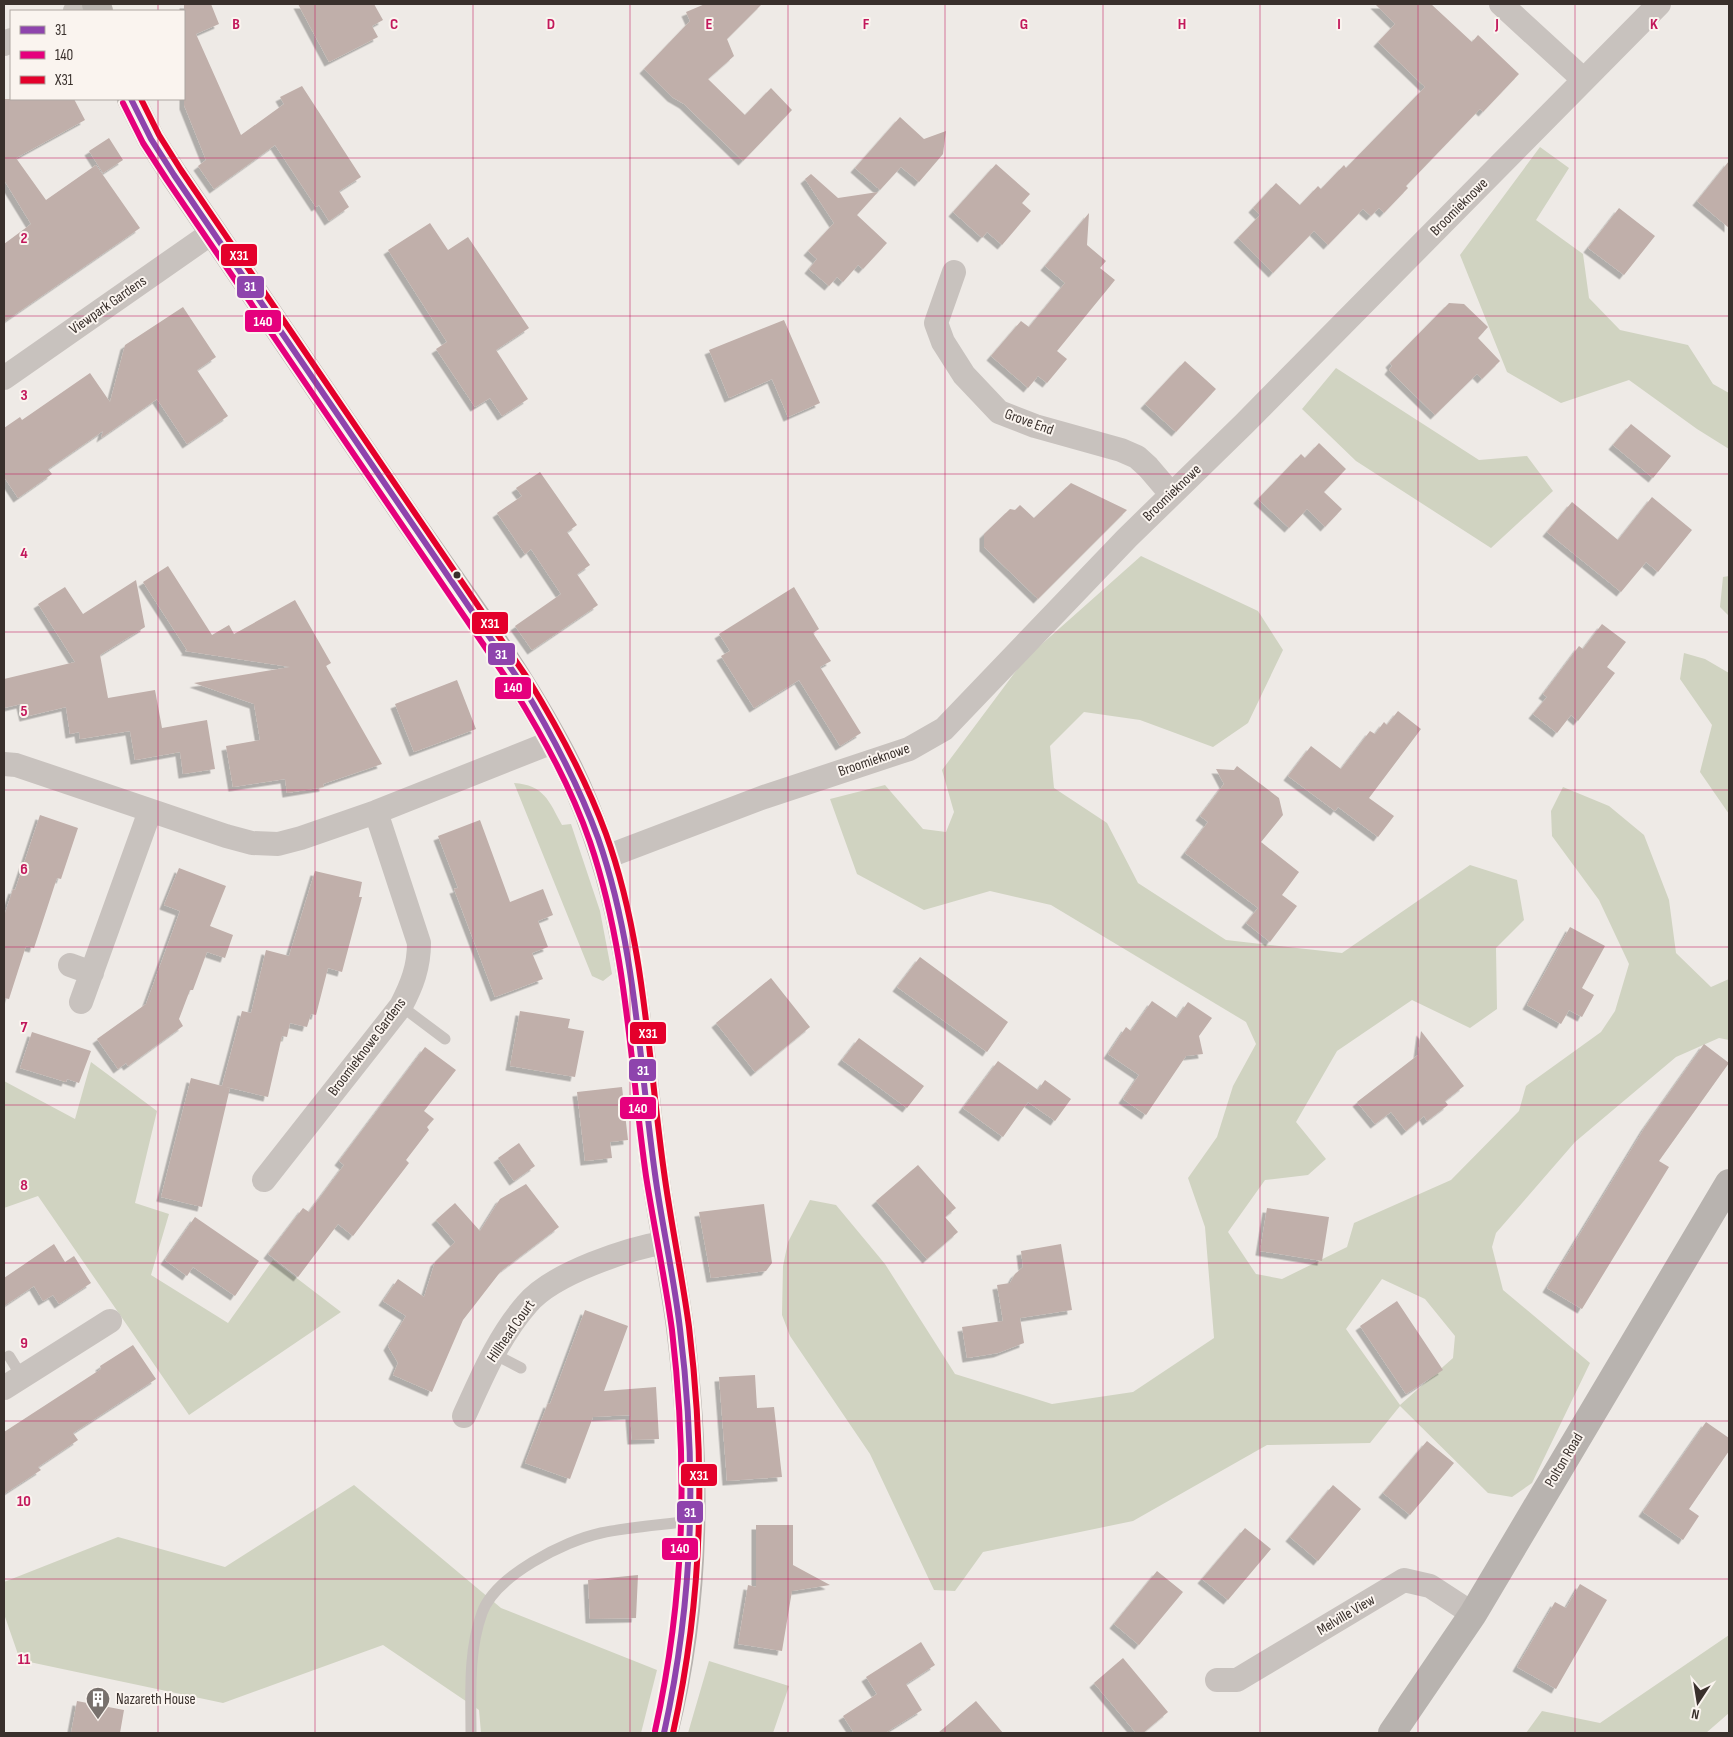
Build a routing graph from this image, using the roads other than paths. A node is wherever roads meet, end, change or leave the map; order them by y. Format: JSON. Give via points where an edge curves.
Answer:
{"nodes":[{"id":1,"x":1501,"y":4,"type":"edge"},
{"id":2,"x":1659,"y":4,"type":"edge"},
{"id":3,"x":1584,"y":80,"type":"junction"},
{"id":4,"x":132,"y":100,"type":"edge"},
{"id":5,"x":213,"y":232,"type":"junction"},
{"id":6,"x":954,"y":272,"type":"dead end"},
{"id":7,"x":4,"y":378,"type":"edge"},
{"id":8,"x":1171,"y":494,"type":"junction"},
{"id":9,"x":555,"y":741,"type":"junction"},
{"id":10,"x":4,"y":764,"type":"edge"},
{"id":11,"x":150,"y":811,"type":"junction"},
{"id":12,"x":376,"y":812,"type":"junction"},
{"id":13,"x":606,"y":857,"type":"junction"},
{"id":14,"x":70,"y":965,"type":"dead end"},
{"id":15,"x":92,"y":972,"type":"junction"},
{"id":16,"x":82,"y":1002,"type":"dead end"},
{"id":17,"x":401,"y":1006,"type":"junction"},
{"id":18,"x":445,"y":1039,"type":"dead end"},
{"id":19,"x":264,"y":1180,"type":"dead end"},
{"id":20,"x":1729,"y":1183,"type":"edge"},
{"id":21,"x":668,"y":1242,"type":"junction"},
{"id":22,"x":110,"y":1321,"type":"dead end"},
{"id":23,"x":492,"y":1354,"type":"junction"},
{"id":24,"x":9,"y":1356,"type":"dead end"},
{"id":25,"x":521,"y":1368,"type":"dead end"},
{"id":26,"x":13,"y":1382,"type":"edge"},
{"id":27,"x":464,"y":1416,"type":"dead end"},
{"id":28,"x":693,"y":1521,"type":"junction"},
{"id":29,"x":1473,"y":1614,"type":"junction"},
{"id":30,"x":1217,"y":1680,"type":"dead end"},
{"id":31,"x":471,"y":1733,"type":"edge"},
{"id":32,"x":664,"y":1733,"type":"edge"},
{"id":33,"x":1392,"y":1733,"type":"edge"}],
"edges":[{"from":1,"to":3,"type":"street"},
{"from":2,"to":3,"type":"street","name":"Broomieknowe"},
{"from":3,"to":8,"type":"street","name":"Broomieknowe"},
{"from":4,"to":5,"type":"main road","via":[[151,139]]},
{"from":5,"to":7,"type":"street","name":"Viewpark Gardens"},
{"from":5,"to":9,"type":"main road","via":[[498,649]]},
{"from":6,"to":8,"type":"street","name":"Grove End","via":[[936,323],[943,342],[964,374],[999,412],[1035,426],[1121,450],[1148,467]]},
{"from":8,"to":13,"type":"street","name":"Broomieknowe","via":[[944,729],[909,749],[764,797]]},
{"from":9,"to":12,"type":"street"},
{"from":9,"to":13,"type":"main road"},
{"from":10,"to":11,"type":"street"},
{"from":11,"to":12,"type":"street","via":[[252,843],[278,844]]},
{"from":11,"to":15,"type":"street"},
{"from":12,"to":17,"type":"street","name":"Broomieknowe Gardens","via":[[418,943],[419,961],[413,983]]},
{"from":13,"to":21,"type":"main road","via":[[635,991],[653,1152]]},
{"from":14,"to":15,"type":"street"},
{"from":15,"to":16,"type":"street"},
{"from":17,"to":18,"type":"lane"},
{"from":17,"to":19,"type":"street","name":"Broomieknowe Gardens"},
{"from":20,"to":29,"type":"main road","name":"Polton Road"},
{"from":21,"to":23,"type":"street","name":"Hillhead Court","via":[[633,1249],[559,1280],[528,1302]]},
{"from":21,"to":28,"type":"main road","via":[[680,1333]]},
{"from":22,"to":26,"type":"street"},
{"from":23,"to":25,"type":"lane"},
{"from":23,"to":27,"type":"street","name":"Hillhead Court"},
{"from":24,"to":26,"type":"lane"},
{"from":28,"to":31,"type":"lane","via":[[600,1534],[532,1560],[502,1584],[482,1612],[470,1662]]},
{"from":28,"to":32,"type":"main road","via":[[683,1642]]},
{"from":29,"to":30,"type":"street","name":"Melville View","via":[[1430,1586],[1404,1580],[1237,1680]]},
{"from":29,"to":33,"type":"main road","name":"Polton Road"}]}
